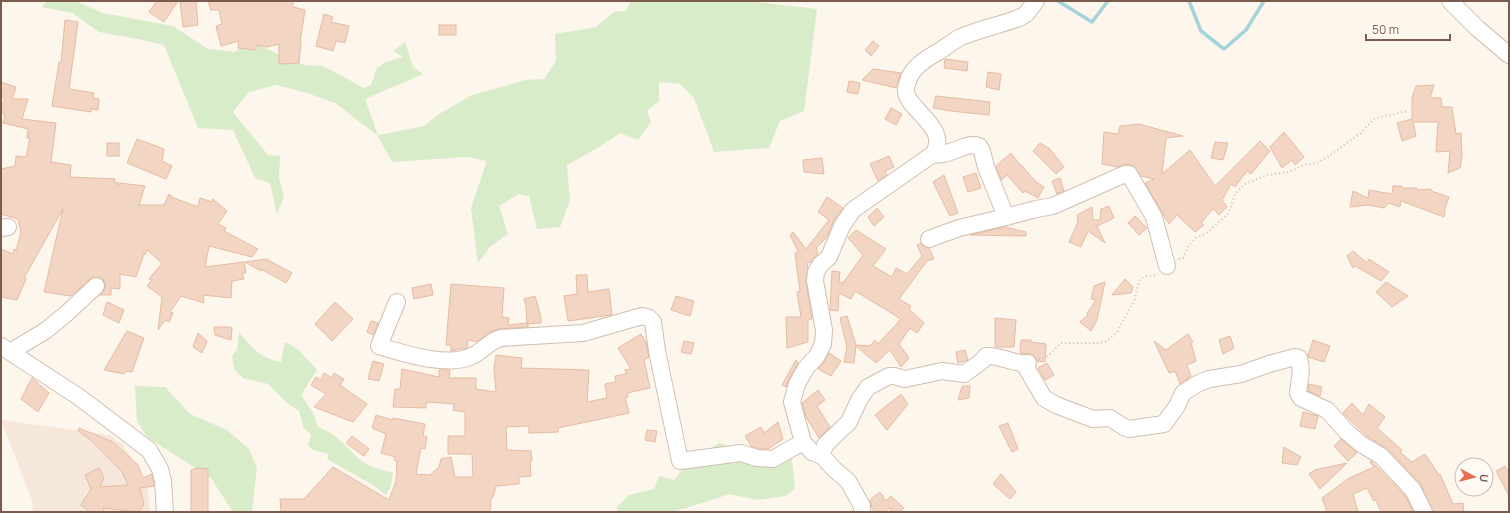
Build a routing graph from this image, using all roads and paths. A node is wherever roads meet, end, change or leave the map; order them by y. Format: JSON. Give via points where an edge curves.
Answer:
{"nodes":[{"id":1,"x":1450,"y":1,"type":"edge"},
{"id":2,"x":1033,"y":5,"type":"edge"},
{"id":3,"x":1509,"y":55,"type":"edge"},
{"id":4,"x":1408,"y":110,"type":"dead end"},
{"id":5,"x":933,"y":154,"type":"junction"},
{"id":6,"x":1006,"y":217,"type":"junction"},
{"id":7,"x":929,"y":239,"type":"dead end"},
{"id":8,"x":1167,"y":266,"type":"junction"},
{"id":9,"x":96,"y":286,"type":"dead end"},
{"id":10,"x":397,"y":302,"type":"dead end"},
{"id":11,"x":6,"y":349,"type":"edge"},
{"id":12,"x":1026,"y":363,"type":"junction"},
{"id":13,"x":802,"y":442,"type":"junction"},
{"id":14,"x":822,"y":456,"type":"junction"},
{"id":15,"x":165,"y":512,"type":"edge"},
{"id":16,"x":862,"y":512,"type":"edge"},
{"id":17,"x":1424,"y":512,"type":"edge"}],
"edges":[{"from":1,"to":3,"type":"street"},
{"from":2,"to":5,"type":"street","via":[[1020,18],[951,42],[913,69],[906,92],[908,98],[926,118],[938,140],[937,149]]},
{"from":4,"to":8,"type":"path","via":[[1374,120],[1361,133],[1317,163],[1304,165],[1289,172],[1267,175],[1245,184],[1235,194],[1229,213],[1208,232],[1196,238],[1183,258]]},
{"from":5,"to":6,"type":"street","via":[[941,155],[970,146],[979,146]]},
{"from":5,"to":13,"type":"street","via":[[853,210],[842,226],[829,257],[816,272],[815,281],[824,330],[823,344],[797,384],[792,402]]},
{"from":6,"to":7,"type":"street","via":[[959,228]]},
{"from":6,"to":8,"type":"street","via":[[1053,206],[1127,174],[1154,217]]},
{"from":8,"to":12,"type":"path","via":[[1166,270],[1158,275],[1140,279],[1135,299],[1117,332],[1107,341],[1061,343],[1048,356]]},
{"from":9,"to":11,"type":"street","via":[[44,330]]},
{"from":10,"to":13,"type":"street","via":[[379,346],[436,360],[471,357],[493,340],[501,338],[583,333],[642,316],[649,318],[653,322],[680,461],[741,453],[773,459]]},
{"from":11,"to":15,"type":"street","via":[[79,397],[149,450],[160,469]]},
{"from":12,"to":14,"type":"street","via":[[994,355],[986,356],[964,374],[942,371],[905,379],[889,376],[868,387],[849,422],[825,445]]},
{"from":12,"to":17,"type":"street","via":[[1044,398],[1050,402],[1090,418],[1110,418],[1124,427],[1138,429],[1164,424],[1183,393],[1196,384],[1299,358],[1302,373],[1298,393],[1301,398],[1327,410],[1347,432],[1381,456],[1413,490]]},
{"from":13,"to":14,"type":"street","via":[[812,452]]},
{"from":14,"to":16,"type":"street","via":[[848,481],[862,506]]}]}
